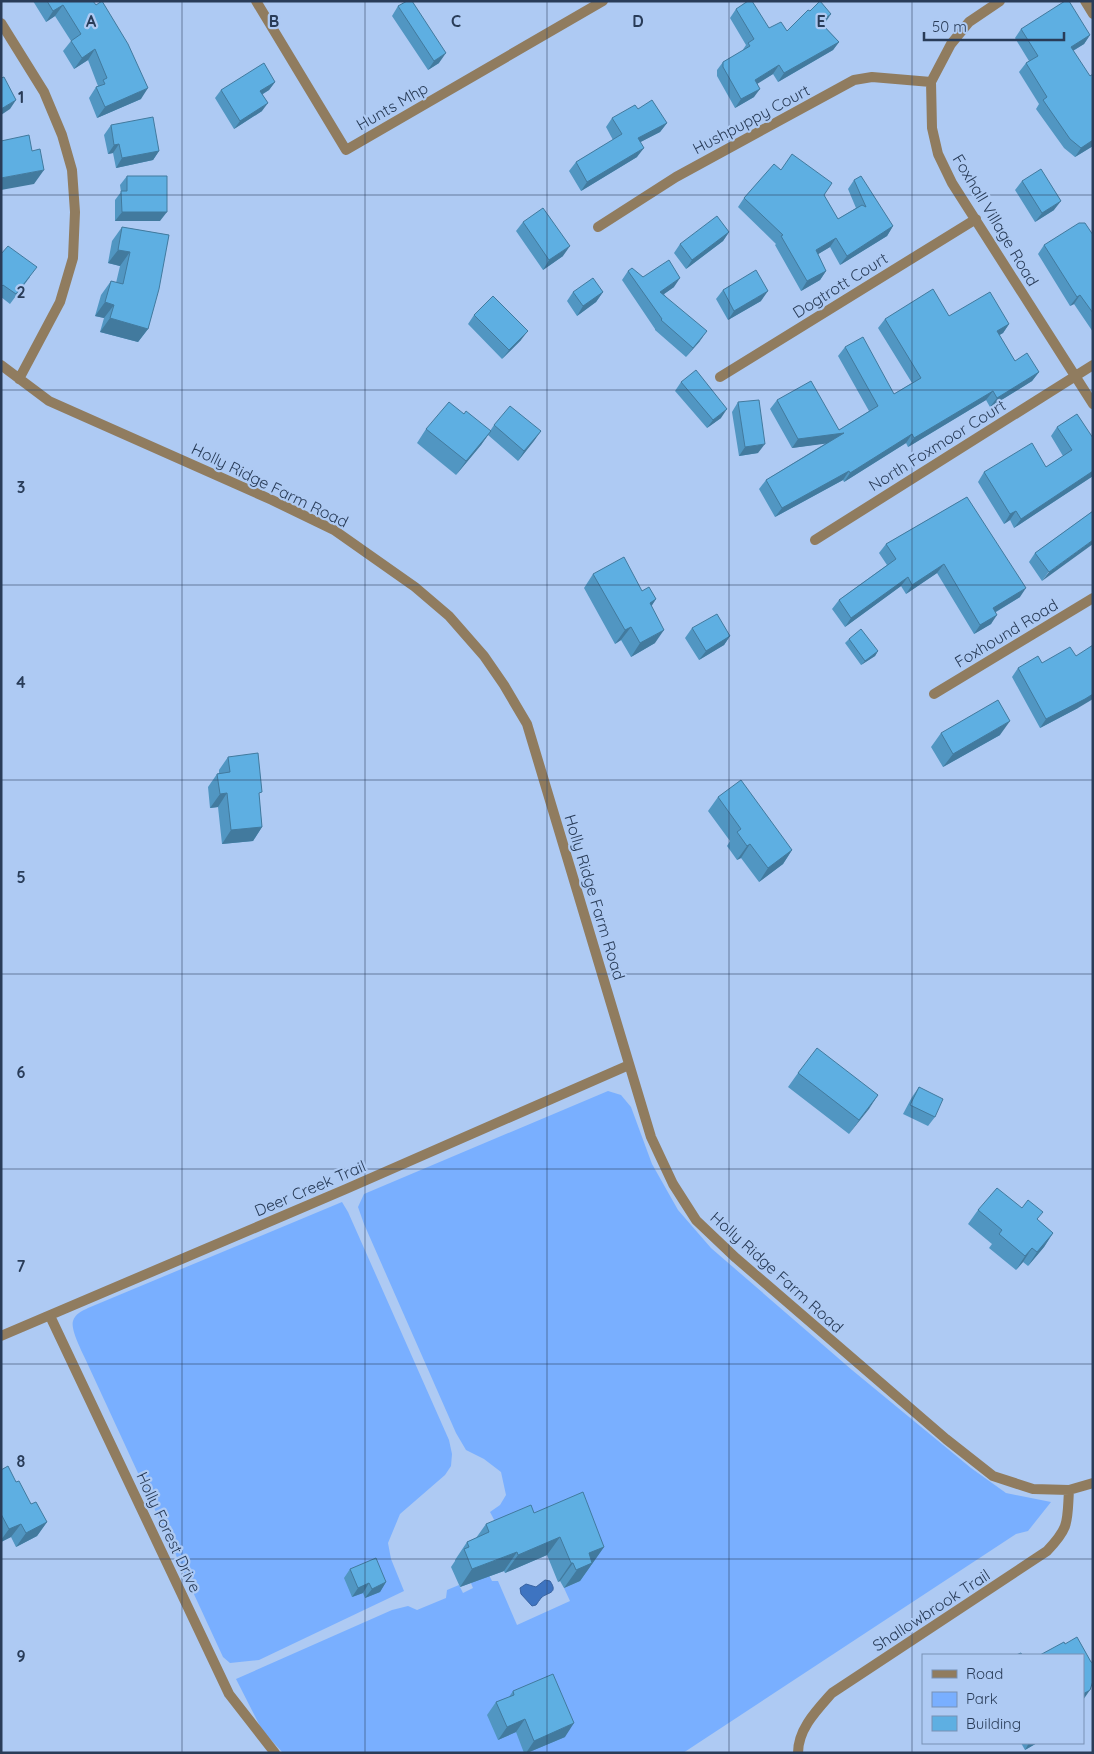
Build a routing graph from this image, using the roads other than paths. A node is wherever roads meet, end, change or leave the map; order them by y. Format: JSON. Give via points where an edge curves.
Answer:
{"nodes":[{"id":1,"x":256,"y":1,"type":"edge"},
{"id":2,"x":603,"y":1,"type":"edge"},
{"id":3,"x":1000,"y":1,"type":"edge"},
{"id":4,"x":1085,"y":1,"type":"edge"},
{"id":5,"x":1093,"y":14,"type":"edge"},
{"id":6,"x":1,"y":23,"type":"edge"},
{"id":7,"x":931,"y":82,"type":"junction"},
{"id":8,"x":976,"y":219,"type":"junction"},
{"id":9,"x":598,"y":228,"type":"dead end"},
{"id":10,"x":1,"y":365,"type":"edge"},
{"id":11,"x":1093,"y":366,"type":"edge"},
{"id":12,"x":1075,"y":376,"type":"junction"},
{"id":13,"x":720,"y":377,"type":"dead end"},
{"id":14,"x":19,"y":379,"type":"junction"},
{"id":15,"x":1093,"y":404,"type":"edge"},
{"id":16,"x":815,"y":540,"type":"dead end"},
{"id":17,"x":1093,"y":598,"type":"edge"},
{"id":18,"x":934,"y":694,"type":"dead end"},
{"id":19,"x":629,"y":1065,"type":"junction"},
{"id":20,"x":50,"y":1316,"type":"junction"},
{"id":21,"x":1,"y":1336,"type":"edge"},
{"id":22,"x":1093,"y":1483,"type":"edge"},
{"id":23,"x":1069,"y":1490,"type":"junction"},
{"id":24,"x":275,"y":1753,"type":"edge"},
{"id":25,"x":798,"y":1753,"type":"edge"}],
"edges":[{"from":1,"to":2,"type":"street","name":"Hunts Mhp","via":[[346,150]]},
{"from":3,"to":7,"type":"street","name":"Foxhall Village Road","via":[[969,22],[951,44]]},
{"from":4,"to":5,"type":"street"},
{"from":6,"to":14,"type":"street","via":[[44,92],[62,135],[72,170],[75,212],[73,258],[60,302]]},
{"from":7,"to":8,"type":"street","name":"Foxhall Village Road","via":[[932,128],[938,154],[952,183]]},
{"from":7,"to":9,"type":"street","name":"Hushpuppy Court","via":[[872,77],[854,80],[676,177]]},
{"from":8,"to":12,"type":"street","name":"Foxhall Village Road"},
{"from":8,"to":13,"type":"street","name":"Dogtrott Court"},
{"from":10,"to":14,"type":"street","name":"Holly Ridge Farm Road"},
{"from":11,"to":12,"type":"street","name":"North Foxmoor Court"},
{"from":12,"to":15,"type":"street","name":"Foxhall Village Road"},
{"from":12,"to":16,"type":"street","name":"North Foxmoor Court"},
{"from":14,"to":19,"type":"street","name":"Holly Ridge Farm Road","via":[[50,401],[334,530],[415,587],[455,623],[489,663],[527,724]]},
{"from":17,"to":18,"type":"street","name":"Foxhound Road"},
{"from":19,"to":20,"type":"street","name":"Deer Creek Trail"},
{"from":19,"to":23,"type":"street","name":"Holly Ridge Farm Road","via":[[651,1137],[673,1184],[696,1220],[736,1258],[993,1476],[1033,1489]]},
{"from":20,"to":21,"type":"street","name":"Deer Creek Trail"},
{"from":20,"to":24,"type":"street","name":"Holly Forest Drive","via":[[229,1694]]},
{"from":22,"to":23,"type":"street","name":"Holly Ridge Farm Road"},
{"from":23,"to":25,"type":"street","name":"Shallowbrook Trail","via":[[1067,1524],[1061,1538],[1047,1552],[832,1693],[803,1731]]}]}
